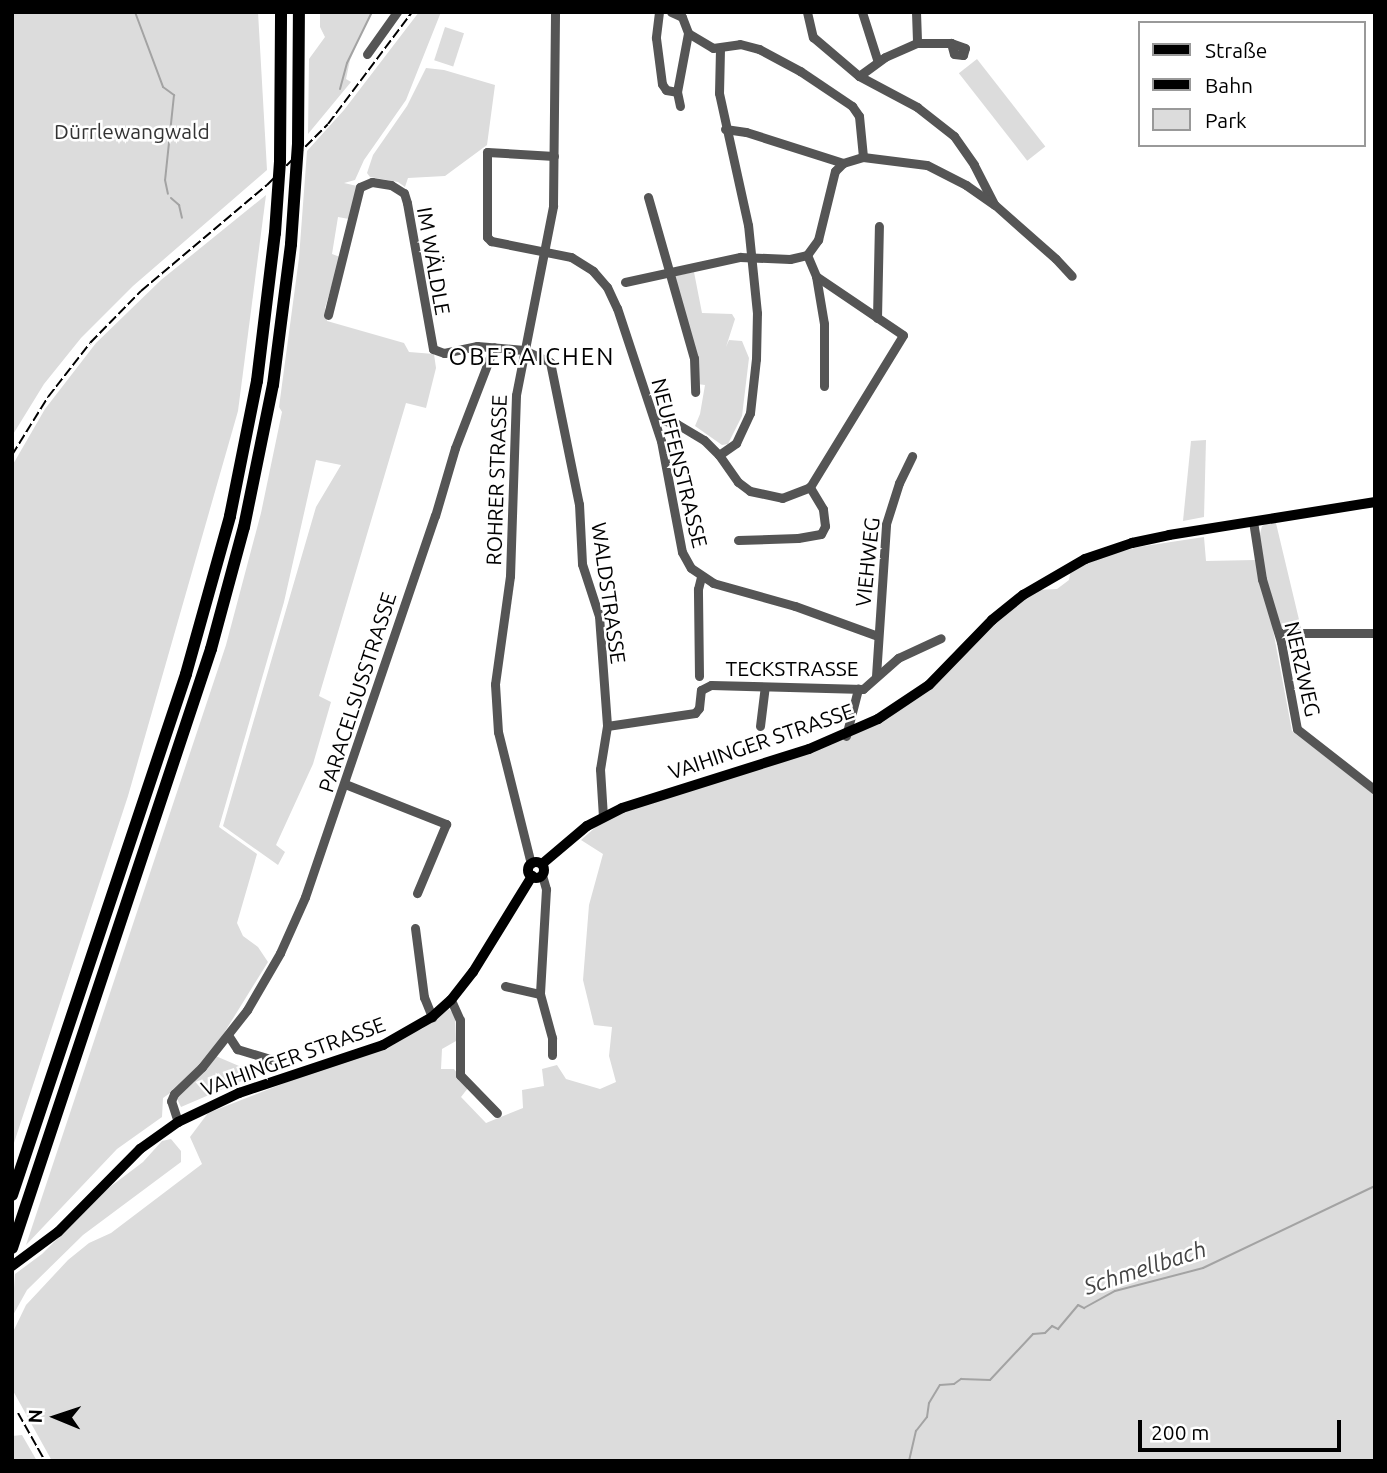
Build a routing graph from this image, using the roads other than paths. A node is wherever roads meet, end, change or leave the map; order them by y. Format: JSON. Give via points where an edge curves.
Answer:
{"nodes":[{"id":1,"x":281,"y":12,"type":"edge"},
{"id":2,"x":299,"y":12,"type":"edge"},
{"id":3,"x":397,"y":12,"type":"edge"},
{"id":4,"x":555,"y":12,"type":"edge"},
{"id":5,"x":659,"y":12,"type":"edge"},
{"id":6,"x":671,"y":12,"type":"edge"},
{"id":7,"x":807,"y":12,"type":"edge"},
{"id":8,"x":862,"y":12,"type":"edge"},
{"id":9,"x":916,"y":12,"type":"edge"},
{"id":10,"x":686,"y":15,"type":"edge"},
{"id":11,"x":688,"y":33,"type":"junction"},
{"id":12,"x":917,"y":43,"type":"junction"},
{"id":13,"x":951,"y":43,"type":"dead end"},
{"id":14,"x":720,"y":49,"type":"junction"},
{"id":15,"x":367,"y":54,"type":"dead end"},
{"id":16,"x":878,"y":62,"type":"junction"},
{"id":17,"x":859,"y":76,"type":"junction"},
{"id":18,"x":677,"y":92,"type":"junction"},
{"id":19,"x":680,"y":106,"type":"dead end"},
{"id":20,"x":725,"y":129,"type":"junction"},
{"id":21,"x":554,"y":156,"type":"junction"},
{"id":22,"x":863,"y":157,"type":"junction"},
{"id":23,"x":843,"y":163,"type":"junction"},
{"id":24,"x":648,"y":197,"type":"dead end"},
{"id":25,"x":995,"y":205,"type":"junction"},
{"id":26,"x":879,"y":226,"type":"dead end"},
{"id":27,"x":546,"y":250,"type":"junction"},
{"id":28,"x":753,"y":255,"type":"junction"},
{"id":29,"x":807,"y":255,"type":"junction"},
{"id":30,"x":670,"y":272,"type":"junction"},
{"id":31,"x":816,"y":276,"type":"junction"},
{"id":32,"x":1072,"y":276,"type":"dead end"},
{"id":33,"x":625,"y":282,"type":"dead end"},
{"id":34,"x":328,"y":315,"type":"dead end"},
{"id":35,"x":877,"y":318,"type":"junction"},
{"id":36,"x":494,"y":347,"type":"junction"},
{"id":37,"x":524,"y":351,"type":"junction"},
{"id":38,"x":824,"y":386,"type":"dead end"},
{"id":39,"x":695,"y":392,"type":"dead end"},
{"id":40,"x":654,"y":418,"type":"junction"},
{"id":41,"x":719,"y":455,"type":"junction"},
{"id":42,"x":912,"y":456,"type":"dead end"},
{"id":43,"x":810,"y":487,"type":"junction"},
{"id":44,"x":1375,"y":502,"type":"edge"},
{"id":45,"x":1254,"y":521,"type":"junction"},
{"id":46,"x":738,"y":540,"type":"dead end"},
{"id":47,"x":701,"y":577,"type":"junction"},
{"id":48,"x":1279,"y":633,"type":"junction"},
{"id":49,"x":1375,"y":633,"type":"edge"},
{"id":50,"x":878,"y":636,"type":"junction"},
{"id":51,"x":941,"y":638,"type":"dead end"},
{"id":52,"x":699,"y":676,"type":"dead end"},
{"id":53,"x":876,"y":676,"type":"junction"},
{"id":54,"x":765,"y":688,"type":"junction"},
{"id":55,"x":858,"y":690,"type":"junction"},
{"id":56,"x":607,"y":726,"type":"junction"},
{"id":57,"x":760,"y":726,"type":"dead end"},
{"id":58,"x":846,"y":736,"type":"junction"},
{"id":59,"x":345,"y":784,"type":"junction"},
{"id":60,"x":1375,"y":790,"type":"edge"},
{"id":61,"x":603,"y":817,"type":"junction"},
{"id":62,"x":536,"y":870,"type":"junction"},
{"id":63,"x":416,"y":893,"type":"dead end"},
{"id":64,"x":415,"y":928,"type":"dead end"},
{"id":65,"x":505,"y":986,"type":"dead end"},
{"id":66,"x":540,"y":994,"type":"junction"},
{"id":67,"x":451,"y":1000,"type":"junction"},
{"id":68,"x":432,"y":1017,"type":"junction"},
{"id":69,"x":228,"y":1035,"type":"junction"},
{"id":70,"x":552,"y":1055,"type":"dead end"},
{"id":71,"x":274,"y":1060,"type":"dead end"},
{"id":72,"x":497,"y":1113,"type":"dead end"},
{"id":73,"x":178,"y":1122,"type":"junction"},
{"id":74,"x":12,"y":1195,"type":"edge"},
{"id":75,"x":12,"y":1248,"type":"edge"},
{"id":76,"x":12,"y":1266,"type":"edge"}],
"edges":[{"from":1,"to":74,"type":"highway","via":[[280,161],[271,279],[257,381],[230,516],[186,674]]},
{"from":2,"to":75,"type":"highway","via":[[298,144],[291,244],[273,385],[233,571],[191,711]]},
{"from":3,"to":15,"type":"street"},
{"from":4,"to":21,"type":"street","name":"ROHRER STRASSE"},
{"from":5,"to":18,"type":"street","via":[[656,38],[662,84]]},
{"from":6,"to":10,"type":"street"},
{"from":7,"to":17,"type":"street","via":[[813,37]]},
{"from":8,"to":16,"type":"street"},
{"from":9,"to":12,"type":"street"},
{"from":10,"to":11,"type":"street"},
{"from":11,"to":14,"type":"street"},
{"from":11,"to":18,"type":"street"},
{"from":12,"to":13,"type":"street"},
{"from":12,"to":16,"type":"street"},
{"from":14,"to":20,"type":"street","via":[[719,93]]},
{"from":14,"to":22,"type":"street","via":[[740,44],[759,49],[852,106],[859,116]]},
{"from":16,"to":17,"type":"street"},
{"from":17,"to":25,"type":"street","via":[[917,107],[954,136]]},
{"from":18,"to":19,"type":"street"},
{"from":20,"to":23,"type":"street"},
{"from":20,"to":28,"type":"street"},
{"from":21,"to":27,"type":"street","name":"ROHRER STRASSE"},
{"from":21,"to":27,"type":"street","name":"NEUFFENSTRASSE","via":[[493,150],[485,154],[487,237]]},
{"from":22,"to":23,"type":"street"},
{"from":22,"to":25,"type":"street","via":[[927,165]]},
{"from":23,"to":29,"type":"street","via":[[832,178],[818,240]]},
{"from":24,"to":30,"type":"street"},
{"from":25,"to":32,"type":"street"},
{"from":26,"to":35,"type":"street"},
{"from":27,"to":37,"type":"street","name":"ROHRER STRASSE"},
{"from":27,"to":40,"type":"street","name":"NEUFFENSTRASSE","via":[[582,263],[607,287]]},
{"from":28,"to":29,"type":"street","via":[[790,259]]},
{"from":28,"to":30,"type":"street"},
{"from":28,"to":41,"type":"street","via":[[757,324],[752,401],[743,432]]},
{"from":29,"to":31,"type":"street"},
{"from":30,"to":33,"type":"street"},
{"from":30,"to":39,"type":"street","via":[[694,358]]},
{"from":31,"to":35,"type":"street"},
{"from":31,"to":38,"type":"street","via":[[824,324]]},
{"from":34,"to":36,"type":"street","name":"IM WÄLDLE","via":[[360,187],[372,182],[391,185],[404,193],[407,203],[432,347],[444,354]]},
{"from":35,"to":43,"type":"street","via":[[903,335]]},
{"from":36,"to":37,"type":"street"},
{"from":36,"to":59,"type":"street","name":"PARACELSUSSTRASSE","via":[[454,448]]},
{"from":37,"to":56,"type":"street","name":"WALDSTRASSE","via":[[544,357],[553,371],[579,504],[582,564],[599,617]]},
{"from":37,"to":62,"type":"street","name":"ROHRER STRASSE","via":[[512,429],[510,576],[495,710],[508,781]]},
{"from":40,"to":41,"type":"street","via":[[684,427]]},
{"from":40,"to":47,"type":"street","name":"NEUFFENSTRASSE","via":[[682,552]]},
{"from":41,"to":43,"type":"street","via":[[738,482],[761,495],[782,498]]},
{"from":42,"to":50,"type":"street","name":"VIEHWEG","via":[[886,524]]},
{"from":43,"to":46,"type":"street","via":[[823,509],[821,534]]},
{"from":44,"to":45,"type":"main road","name":"VAIHINGER STRASSE"},
{"from":45,"to":48,"type":"street","name":"NERZWEG","via":[[1262,579]]},
{"from":45,"to":58,"type":"main road","name":"VAIHINGER STRASSE","via":[[1144,540],[1085,559],[1023,595],[929,685]]},
{"from":47,"to":50,"type":"street","name":"NEUFFENSTRASSE"},
{"from":47,"to":52,"type":"street"},
{"from":48,"to":49,"type":"street"},
{"from":48,"to":60,"type":"street","name":"NERZWEG","via":[[1297,729]]},
{"from":50,"to":53,"type":"street","name":"VIEHWEG"},
{"from":51,"to":53,"type":"street","name":"TECKSTRASSE","via":[[898,658]]},
{"from":53,"to":55,"type":"street","name":"TECKSTRASSE"},
{"from":54,"to":55,"type":"street","name":"TECKSTRASSE"},
{"from":54,"to":56,"type":"street","name":"TECKSTRASSE","via":[[705,686],[695,713]]},
{"from":54,"to":57,"type":"street"},
{"from":55,"to":58,"type":"street"},
{"from":56,"to":61,"type":"street","name":"WALDSTRASSE","via":[[600,769]]},
{"from":58,"to":61,"type":"main road","name":"VAIHINGER STRASSE"},
{"from":59,"to":63,"type":"street","via":[[446,824]]},
{"from":59,"to":69,"type":"street","name":"PARACELSUSSTRASSE","via":[[293,926],[263,984]]},
{"from":61,"to":62,"type":"main road","name":"VAIHINGER STRASSE"},
{"from":62,"to":66,"type":"street","name":"ROHRER STRASSE","via":[[546,889]]},
{"from":62,"to":67,"type":"main road","name":"VAIHINGER STRASSE"},
{"from":64,"to":68,"type":"street","via":[[424,997]]},
{"from":65,"to":66,"type":"street"},
{"from":66,"to":70,"type":"street","name":"ROHRER STRASSE"},
{"from":67,"to":68,"type":"main road","name":"VAIHINGER STRASSE"},
{"from":67,"to":72,"type":"street","via":[[459,1015],[460,1074]]},
{"from":68,"to":73,"type":"main road","name":"VAIHINGER STRASSE","via":[[383,1045],[239,1093]]},
{"from":69,"to":71,"type":"street","via":[[237,1049]]},
{"from":69,"to":73,"type":"street","name":"PARACELSUSSTRASSE","via":[[174,1094],[171,1101]]},
{"from":73,"to":76,"type":"main road","name":"VAIHINGER STRASSE","via":[[131,1156],[39,1248]]}]}
